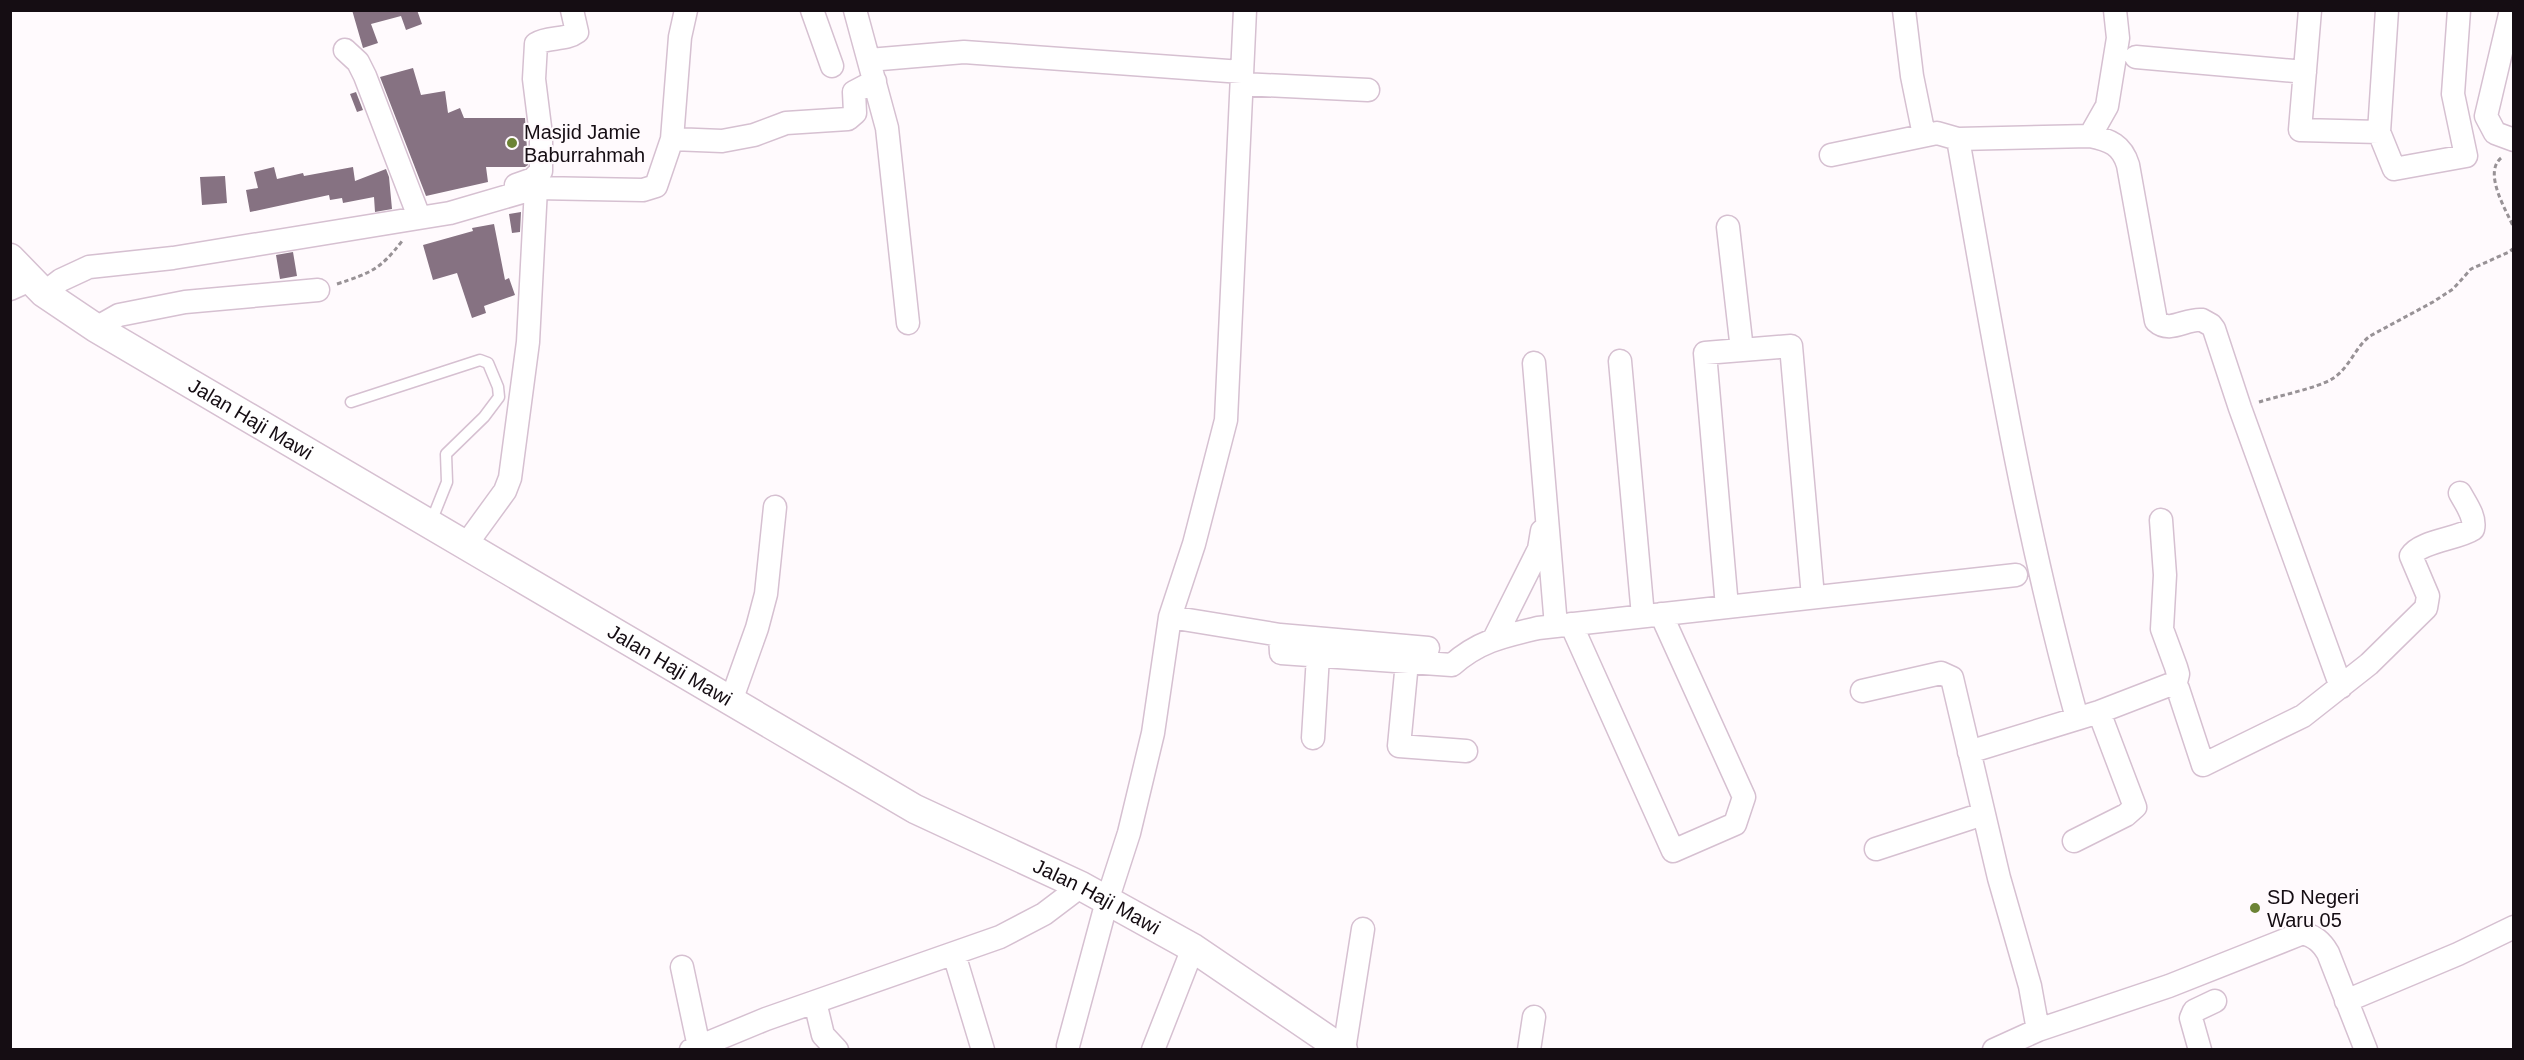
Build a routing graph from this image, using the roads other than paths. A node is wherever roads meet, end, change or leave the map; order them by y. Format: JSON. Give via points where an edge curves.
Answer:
{"nodes":[{"id":1,"x":686,"y":10,"type":"edge"},
{"id":2,"x":812,"y":10,"type":"edge"},
{"id":3,"x":855,"y":10,"type":"edge"},
{"id":4,"x":1245,"y":10,"type":"edge"},
{"id":5,"x":1904,"y":10,"type":"edge"},
{"id":6,"x":2115,"y":10,"type":"edge"},
{"id":7,"x":2310,"y":10,"type":"edge"},
{"id":8,"x":2387,"y":10,"type":"edge"},
{"id":9,"x":2459,"y":10,"type":"edge"},
{"id":10,"x":2511,"y":10,"type":"edge"},
{"id":11,"x":576,"y":11,"type":"edge"},
{"id":12,"x":345,"y":50,"type":"dead end"},
{"id":13,"x":2136,"y":57,"type":"dead end"},
{"id":14,"x":832,"y":66,"type":"dead end"},
{"id":15,"x":872,"y":70,"type":"junction"},
{"id":16,"x":2305,"y":72,"type":"junction"},
{"id":17,"x":1242,"y":78,"type":"junction"},
{"id":18,"x":1368,"y":90,"type":"dead end"},
{"id":19,"x":2379,"y":132,"type":"junction"},
{"id":20,"x":1924,"y":135,"type":"junction"},
{"id":21,"x":2090,"y":136,"type":"junction"},
{"id":22,"x":672,"y":139,"type":"junction"},
{"id":23,"x":1958,"y":139,"type":"junction"},
{"id":24,"x":2509,"y":148,"type":"edge"},
{"id":25,"x":1831,"y":155,"type":"dead end"},
{"id":26,"x":536,"y":188,"type":"junction"},
{"id":27,"x":417,"y":214,"type":"junction"},
{"id":28,"x":1728,"y":227,"type":"dead end"},
{"id":29,"x":10,"y":258,"type":"edge"},
{"id":30,"x":28,"y":287,"type":"edge"},
{"id":31,"x":318,"y":290,"type":"road end"},
{"id":32,"x":908,"y":323,"type":"dead end"},
{"id":33,"x":96,"y":328,"type":"junction"},
{"id":34,"x":1742,"y":350,"type":"junction"},
{"id":35,"x":1620,"y":361,"type":"dead end"},
{"id":36,"x":1534,"y":363,"type":"dead end"},
{"id":37,"x":351,"y":402,"type":"dead end"},
{"id":38,"x":2460,"y":493,"type":"dead end"},
{"id":39,"x":1546,"y":504,"type":"junction"},
{"id":40,"x":775,"y":507,"type":"dead end"},
{"id":41,"x":2161,"y":520,"type":"dead end"},
{"id":42,"x":430,"y":525,"type":"junction"},
{"id":43,"x":465,"y":546,"type":"junction"},
{"id":44,"x":2016,"y":574,"type":"dead end"},
{"id":45,"x":1813,"y":597,"type":"junction"},
{"id":46,"x":1727,"y":607,"type":"junction"},
{"id":47,"x":1652,"y":615,"type":"junction"},
{"id":48,"x":1170,"y":617,"type":"junction"},
{"id":49,"x":1563,"y":625,"type":"junction"},
{"id":50,"x":1280,"y":635,"type":"junction"},
{"id":51,"x":1494,"y":639,"type":"junction"},
{"id":52,"x":1430,"y":648,"type":"dead end"},
{"id":53,"x":1318,"y":656,"type":"junction"},
{"id":54,"x":1407,"y":662,"type":"junction"},
{"id":55,"x":2175,"y":686,"type":"junction"},
{"id":56,"x":2341,"y":687,"type":"junction"},
{"id":57,"x":1862,"y":691,"type":"dead end"},
{"id":58,"x":730,"y":701,"type":"junction"},
{"id":59,"x":2098,"y":712,"type":"junction"},
{"id":60,"x":2077,"y":718,"type":"junction"},
{"id":61,"x":1313,"y":738,"type":"dead end"},
{"id":62,"x":1466,"y":751,"type":"dead end"},
{"id":63,"x":1969,"y":752,"type":"junction"},
{"id":64,"x":1983,"y":814,"type":"junction"},
{"id":65,"x":2074,"y":841,"type":"dead end"},
{"id":66,"x":1876,"y":849,"type":"dead end"},
{"id":67,"x":1081,"y":886,"type":"junction"},
{"id":68,"x":1107,"y":901,"type":"junction"},
{"id":69,"x":2514,"y":927,"type":"edge"},
{"id":70,"x":1363,"y":929,"type":"dead end"},
{"id":71,"x":1193,"y":948,"type":"junction"},
{"id":72,"x":954,"y":954,"type":"junction"},
{"id":73,"x":682,"y":968,"type":"dead end"},
{"id":74,"x":2215,"y":1001,"type":"dead end"},
{"id":75,"x":2346,"y":1001,"type":"junction"},
{"id":76,"x":815,"y":1002,"type":"junction"},
{"id":77,"x":1534,"y":1017,"type":"dead end"},
{"id":78,"x":2027,"y":1039,"type":"edge"},
{"id":79,"x":722,"y":1044,"type":"edge"},
{"id":80,"x":1068,"y":1046,"type":"dead end"},
{"id":81,"x":695,"y":1048,"type":"edge"},
{"id":82,"x":837,"y":1050,"type":"edge"},
{"id":83,"x":983,"y":1050,"type":"edge"},
{"id":84,"x":1153,"y":1050,"type":"edge"},
{"id":85,"x":1343,"y":1050,"type":"edge"},
{"id":86,"x":1529,"y":1050,"type":"edge"},
{"id":87,"x":1994,"y":1050,"type":"edge"},
{"id":88,"x":2200,"y":1050,"type":"edge"},
{"id":89,"x":2366,"y":1050,"type":"edge"}],
"edges":[{"from":1,"to":22,"type":"street","via":[[680,37]]},
{"from":2,"to":14,"type":"street"},
{"from":3,"to":15,"type":"street"},
{"from":4,"to":17,"type":"street"},
{"from":5,"to":20,"type":"street"},
{"from":6,"to":21,"type":"street","via":[[2118,38],[2107,106]]},
{"from":7,"to":16,"type":"street"},
{"from":8,"to":19,"type":"street"},
{"from":9,"to":19,"type":"street","via":[[2453,94],[2466,156],[2394,169]]},
{"from":10,"to":24,"type":"street","via":[[2486,116]]},
{"from":11,"to":27,"type":"street","via":[[577,32],[536,44],[534,79],[542,171],[539,176]]},
{"from":12,"to":27,"type":"street","via":[[362,68]]},
{"from":13,"to":16,"type":"street"},
{"from":15,"to":17,"type":"street","via":[[964,52]]},
{"from":15,"to":22,"type":"street","via":[[854,92],[855,113],[848,118],[786,123],[723,141]]},
{"from":15,"to":32,"type":"street","via":[[888,136]]},
{"from":16,"to":19,"type":"street","via":[[2300,130]]},
{"from":17,"to":18,"type":"street"},
{"from":17,"to":48,"type":"street","via":[[1226,420],[1200,523]]},
{"from":20,"to":23,"type":"street","via":[[1937,133]]},
{"from":20,"to":25,"type":"street"},
{"from":21,"to":23,"type":"street"},
{"from":21,"to":56,"type":"street","via":[[2114,144],[2125,155],[2156,321],[2165,327],[2196,319],[2211,325]]},
{"from":22,"to":26,"type":"street","via":[[659,183],[652,189]]},
{"from":23,"to":60,"type":"street","via":[[2001,382],[2055,642]]},
{"from":26,"to":27,"type":"street","via":[[450,213]]},
{"from":26,"to":43,"type":"street","via":[[528,342],[510,478],[505,491]]},
{"from":27,"to":30,"type":"street","via":[[173,258],[89,267],[61,280]]},
{"from":28,"to":34,"type":"street"},
{"from":29,"to":30,"type":"street","name":"Jalan Haji Mawi"},
{"from":30,"to":33,"type":"street","name":"Jalan Haji Mawi"},
{"from":31,"to":33,"type":"street","via":[[185,302],[119,315]]},
{"from":33,"to":42,"type":"street","name":"Jalan Haji Mawi"},
{"from":34,"to":45,"type":"street","via":[[1791,346]]},
{"from":34,"to":46,"type":"street","via":[[1705,353]]},
{"from":35,"to":47,"type":"street"},
{"from":36,"to":39,"type":"street"},
{"from":37,"to":42,"type":"lane","via":[[480,360],[488,363],[499,397],[446,454],[447,482]]},
{"from":38,"to":56,"type":"street","via":[[2471,514],[2473,529],[2425,546],[2411,556],[2428,596],[2426,608]]},
{"from":39,"to":49,"type":"street"},
{"from":39,"to":51,"type":"street","via":[[1539,549]]},
{"from":40,"to":58,"type":"street","via":[[766,594]]},
{"from":41,"to":55,"type":"street","via":[[2163,629],[2178,674]]},
{"from":42,"to":43,"type":"street","name":"Jalan Haji Mawi"},
{"from":43,"to":58,"type":"street","name":"Jalan Haji Mawi"},
{"from":44,"to":45,"type":"street"},
{"from":45,"to":46,"type":"street"},
{"from":46,"to":47,"type":"street"},
{"from":47,"to":49,"type":"street"},
{"from":47,"to":49,"type":"street","via":[[1744,796],[1735,824],[1673,851]]},
{"from":48,"to":50,"type":"street"},
{"from":48,"to":68,"type":"street","via":[[1153,733],[1129,833]]},
{"from":49,"to":51,"type":"street"},
{"from":50,"to":52,"type":"street"},
{"from":50,"to":53,"type":"street","via":[[1281,653]]},
{"from":51,"to":54,"type":"street","via":[[1468,650],[1452,665]]},
{"from":53,"to":54,"type":"street"},
{"from":53,"to":61,"type":"street"},
{"from":54,"to":62,"type":"street","via":[[1399,746]]},
{"from":55,"to":56,"type":"street","via":[[2203,765],[2303,716]]},
{"from":55,"to":59,"type":"street"},
{"from":57,"to":63,"type":"street","via":[[1947,674],[1952,678]]},
{"from":58,"to":67,"type":"street","name":"Jalan Haji Mawi","via":[[915,809]]},
{"from":59,"to":60,"type":"street"},
{"from":59,"to":65,"type":"street","via":[[2135,807]]},
{"from":60,"to":63,"type":"street"},
{"from":63,"to":64,"type":"street"},
{"from":64,"to":66,"type":"street"},
{"from":64,"to":78,"type":"street","via":[[2030,986]]},
{"from":67,"to":68,"type":"street","name":"Jalan Haji Mawi"},
{"from":67,"to":72,"type":"street","via":[[1044,914],[1009,933]]},
{"from":68,"to":71,"type":"street","name":"Jalan Haji Mawi"},
{"from":68,"to":80,"type":"street"},
{"from":69,"to":75,"type":"street"},
{"from":70,"to":85,"type":"street"},
{"from":71,"to":84,"type":"street"},
{"from":71,"to":85,"type":"street","name":"Jalan Haji Mawi"},
{"from":72,"to":76,"type":"street"},
{"from":72,"to":83,"type":"street"},
{"from":73,"to":81,"type":"street"},
{"from":74,"to":88,"type":"street","via":[[2192,1014],[2190,1022]]},
{"from":75,"to":78,"type":"street","via":[[2323,944],[2303,933]]},
{"from":75,"to":89,"type":"street"},
{"from":76,"to":79,"type":"street"},
{"from":76,"to":82,"type":"street","via":[[823,1035]]},
{"from":77,"to":86,"type":"street"},
{"from":78,"to":87,"type":"street"},
{"from":79,"to":81,"type":"street"}]}
